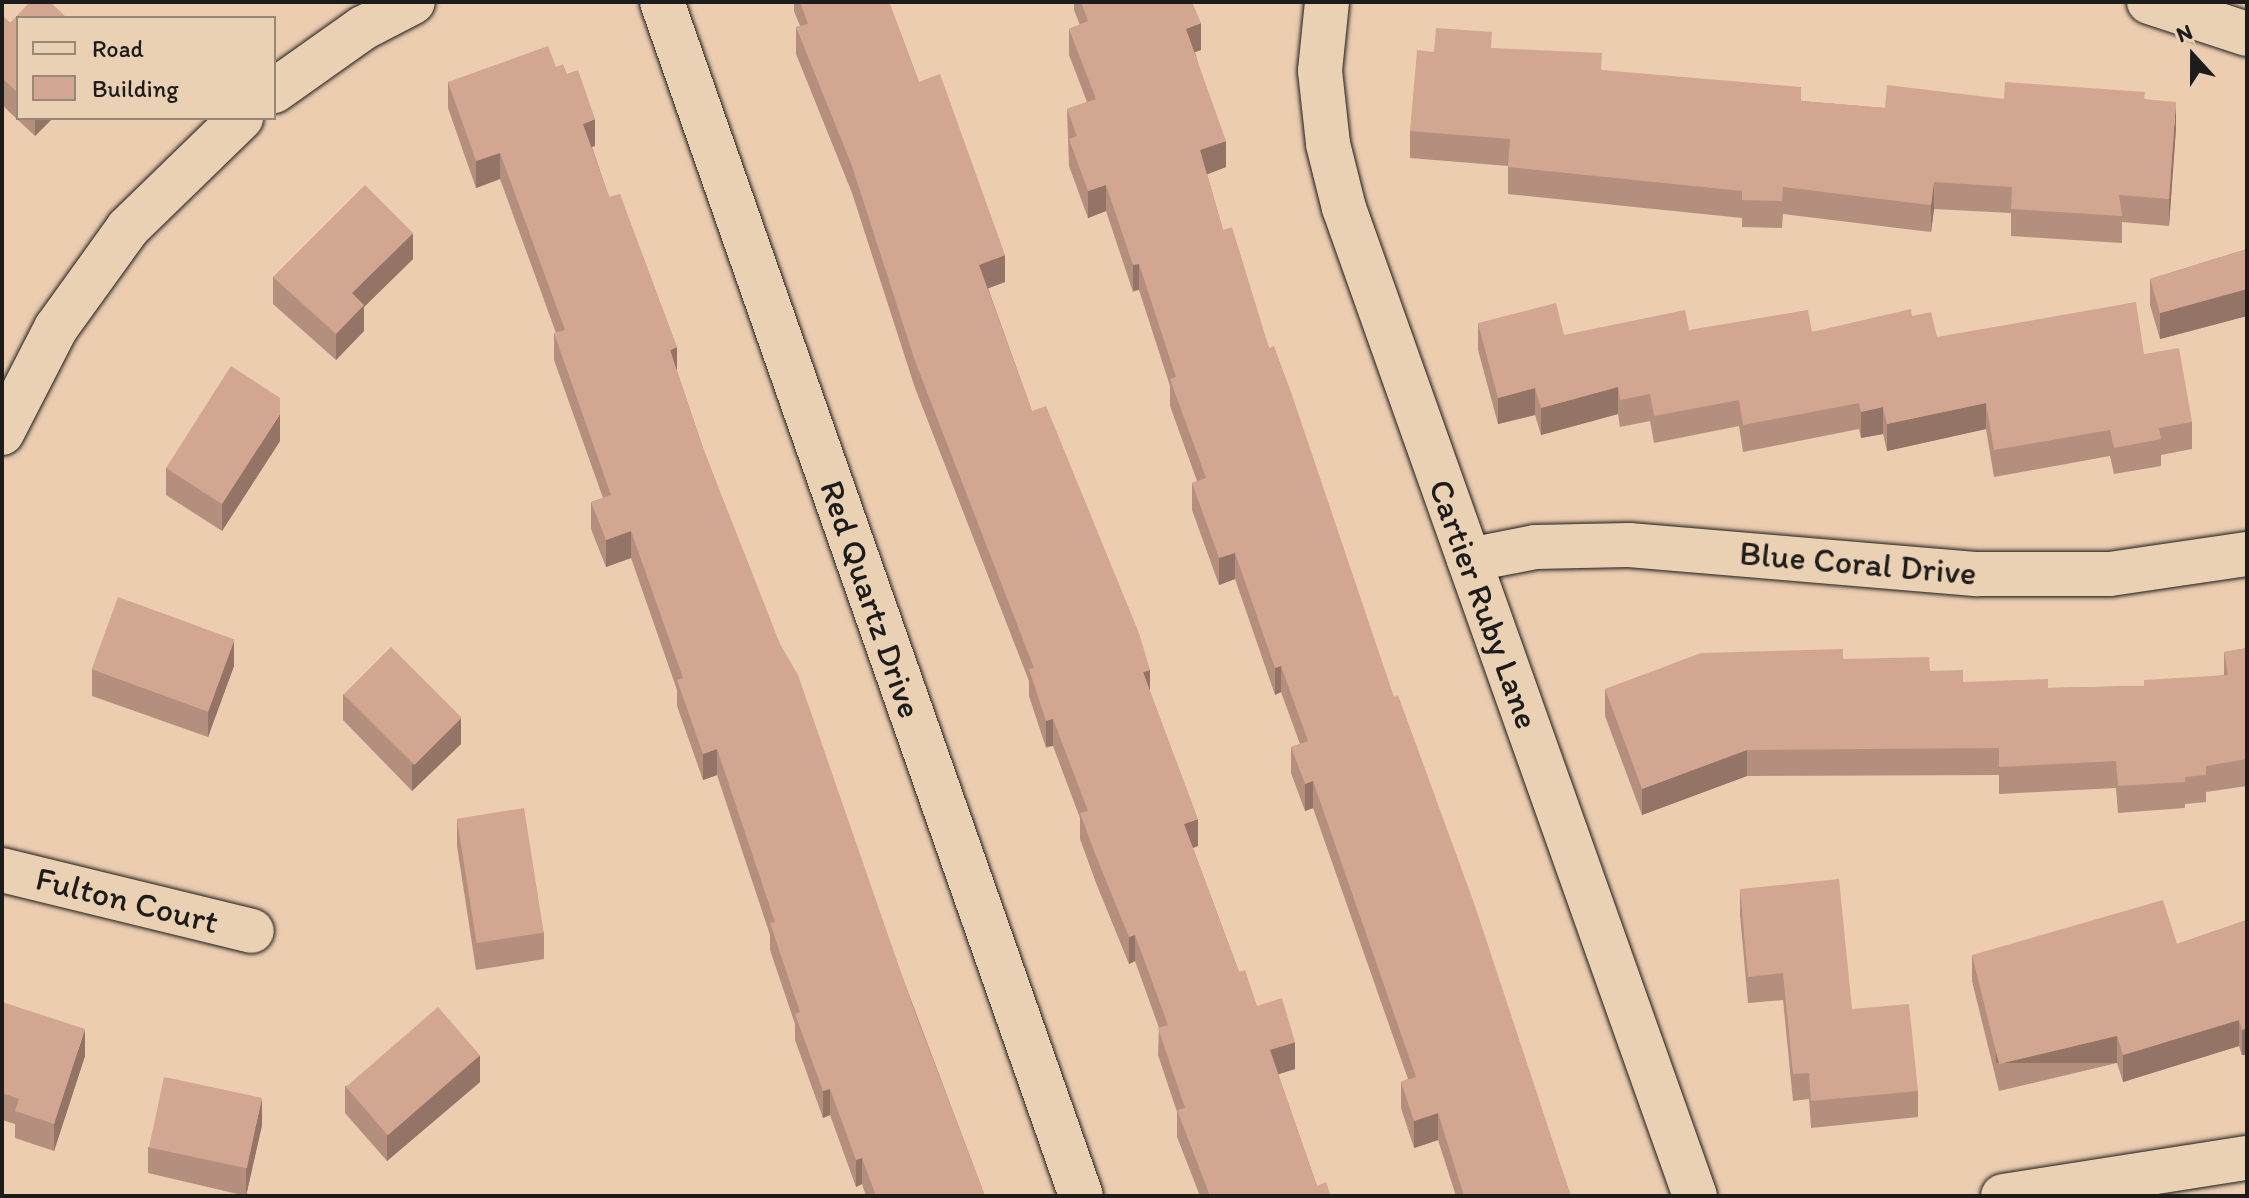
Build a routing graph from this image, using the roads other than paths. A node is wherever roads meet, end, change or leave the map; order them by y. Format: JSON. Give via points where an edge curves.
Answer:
{"nodes":[{"id":1,"x":413,"y":2,"type":"edge"},
{"id":2,"x":662,"y":2,"type":"edge"},
{"id":3,"x":1327,"y":2,"type":"edge"},
{"id":4,"x":2149,"y":2,"type":"edge"},
{"id":5,"x":2247,"y":34,"type":"edge"},
{"id":6,"x":276,"y":90,"type":"edge"},
{"id":7,"x":239,"y":120,"type":"edge"},
{"id":8,"x":2,"y":433,"type":"edge"},
{"id":9,"x":2247,"y":554,"type":"edge"},
{"id":10,"x":1469,"y":560,"type":"junction"},
{"id":11,"x":2,"y":870,"type":"edge"},
{"id":12,"x":252,"y":931,"type":"dead end"},
{"id":13,"x":2247,"y":1158,"type":"edge"},
{"id":14,"x":1081,"y":1196,"type":"edge"},
{"id":15,"x":1695,"y":1196,"type":"edge"},
{"id":16,"x":2003,"y":1196,"type":"edge"}],
"edges":[{"from":1,"to":6,"type":"street","via":[[363,28]]},
{"from":2,"to":14,"type":"street","name":"Red Quartz Drive"},
{"from":3,"to":10,"type":"street","name":"Cartier Ruby Lane","via":[[1320,71],[1328,144],[1344,208]]},
{"from":4,"to":5,"type":"street"},
{"from":7,"to":8,"type":"street","via":[[128,228],[56,328]]},
{"from":9,"to":10,"type":"street","name":"Blue Coral Drive","via":[[2110,574],[1978,574],[1629,545],[1535,547]]},
{"from":10,"to":15,"type":"street","name":"Cartier Ruby Lane"},
{"from":11,"to":12,"type":"street","name":"Fulton Court"},
{"from":13,"to":16,"type":"street"}]}
